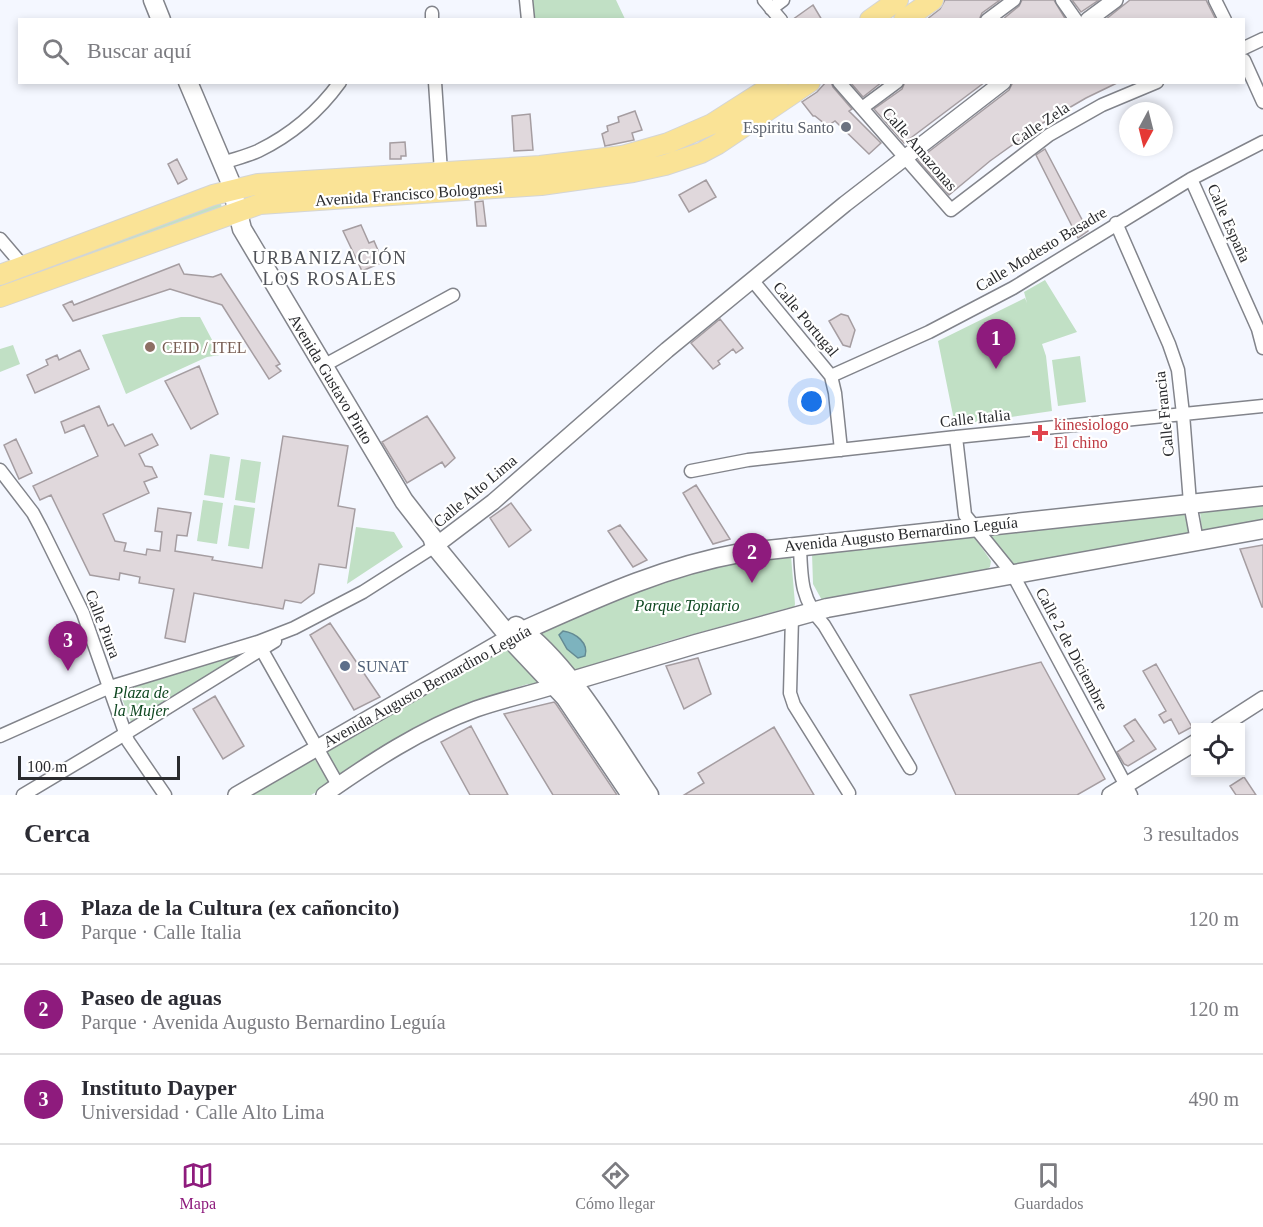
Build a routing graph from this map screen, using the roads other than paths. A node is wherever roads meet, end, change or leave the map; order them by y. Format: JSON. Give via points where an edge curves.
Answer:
{"nodes":[{"id":1,"x":153,"y":0,"type":"edge"},
{"id":2,"x":526,"y":0,"type":"edge"},
{"id":3,"x":783,"y":0,"type":"edge"},
{"id":4,"x":898,"y":0,"type":"edge"},
{"id":5,"x":933,"y":0,"type":"edge"},
{"id":6,"x":1014,"y":0,"type":"edge"},
{"id":7,"x":1062,"y":0,"type":"edge"},
{"id":8,"x":1116,"y":0,"type":"edge"},
{"id":9,"x":1215,"y":0,"type":"edge"},
{"id":10,"x":767,"y":4,"type":"edge"},
{"id":11,"x":160,"y":18,"type":"edge"},
{"id":12,"x":528,"y":18,"type":"edge"},
{"id":13,"x":778,"y":18,"type":"edge"},
{"id":14,"x":873,"y":18,"type":"edge"},
{"id":15,"x":907,"y":18,"type":"edge"},
{"id":16,"x":990,"y":18,"type":"edge"},
{"id":17,"x":1075,"y":18,"type":"edge"},
{"id":18,"x":1091,"y":18,"type":"edge"},
{"id":19,"x":1224,"y":18,"type":"edge"},
{"id":20,"x":1263,"y":39,"type":"edge"},
{"id":21,"x":1245,"y":48,"type":"edge"},
{"id":22,"x":1245,"y":62,"type":"edge"},
{"id":23,"x":189,"y":84,"type":"edge"},
{"id":24,"x":338,"y":84,"type":"edge"},
{"id":25,"x":435,"y":84,"type":"edge"},
{"id":26,"x":775,"y":84,"type":"edge"},
{"id":27,"x":807,"y":84,"type":"edge"},
{"id":28,"x":841,"y":84,"type":"edge"},
{"id":29,"x":894,"y":84,"type":"edge"},
{"id":30,"x":1000,"y":84,"type":"edge"},
{"id":31,"x":1119,"y":84,"type":"edge"},
{"id":32,"x":1152,"y":84,"type":"edge"},
{"id":33,"x":1124,"y":96,"type":"junction"},
{"id":34,"x":1263,"y":102,"type":"edge"},
{"id":35,"x":862,"y":108,"type":"junction"},
{"id":36,"x":1263,"y":142,"type":"edge"},
{"id":37,"x":905,"y":157,"type":"junction"},
{"id":38,"x":223,"y":163,"type":"junction"},
{"id":39,"x":441,"y":172,"type":"junction"},
{"id":40,"x":540,"y":176,"type":"junction"},
{"id":41,"x":1191,"y":179,"type":"junction"},
{"id":42,"x":233,"y":190,"type":"junction"},
{"id":43,"x":951,"y":210,"type":"joint"},
{"id":44,"x":238,"y":211,"type":"junction"},
{"id":45,"x":1116,"y":223,"type":"junction"},
{"id":46,"x":0,"y":239,"type":"edge"},
{"id":47,"x":24,"y":267,"type":"junction"},
{"id":48,"x":0,"y":275,"type":"edge"},
{"id":49,"x":753,"y":281,"type":"junction"},
{"id":50,"x":453,"y":295,"type":"dead end"},
{"id":51,"x":0,"y":297,"type":"edge"},
{"id":52,"x":1263,"y":348,"type":"edge"},
{"id":53,"x":323,"y":366,"type":"junction"},
{"id":54,"x":831,"y":376,"type":"junction"},
{"id":55,"x":1263,"y":406,"type":"edge"},
{"id":56,"x":1184,"y":414,"type":"junction"},
{"id":57,"x":956,"y":437,"type":"junction"},
{"id":58,"x":841,"y":450,"type":"junction"},
{"id":59,"x":0,"y":470,"type":"edge"},
{"id":60,"x":691,"y":471,"type":"dead end"},
{"id":61,"x":1263,"y":496,"type":"edge"},
{"id":62,"x":1190,"y":503,"type":"junction"},
{"id":63,"x":973,"y":526,"type":"junction"},
{"id":64,"x":1263,"y":529,"type":"edge"},
{"id":65,"x":437,"y":541,"type":"junction"},
{"id":66,"x":1197,"y":541,"type":"junction"},
{"id":67,"x":800,"y":546,"type":"junction"},
{"id":68,"x":1012,"y":573,"type":"junction"},
{"id":69,"x":812,"y":612,"type":"junction"},
{"id":70,"x":792,"y":617,"type":"junction"},
{"id":71,"x":516,"y":634,"type":"junction"},
{"id":72,"x":260,"y":646,"type":"junction"},
{"id":73,"x":563,"y":683,"type":"junction"},
{"id":74,"x":110,"y":687,"type":"junction"},
{"id":75,"x":1261,"y":700,"type":"edge"},
{"id":76,"x":1226,"y":723,"type":"edge"},
{"id":77,"x":126,"y":734,"type":"junction"},
{"id":78,"x":0,"y":736,"type":"edge"},
{"id":79,"x":1191,"y":746,"type":"edge"},
{"id":80,"x":316,"y":748,"type":"junction"},
{"id":81,"x":910,"y":768,"type":"dead end"},
{"id":82,"x":338,"y":785,"type":"junction"},
{"id":83,"x":1128,"y":790,"type":"edge"},
{"id":84,"x":849,"y":793,"type":"dead end"},
{"id":85,"x":23,"y":795,"type":"edge"},
{"id":86,"x":165,"y":795,"type":"edge"},
{"id":87,"x":236,"y":795,"type":"edge"},
{"id":88,"x":324,"y":795,"type":"edge"},
{"id":89,"x":631,"y":795,"type":"edge"},
{"id":90,"x":649,"y":795,"type":"edge"},
{"id":91,"x":1110,"y":795,"type":"edge"}],
"edges":[{"from":1,"to":11,"type":"main road"},
{"from":2,"to":12,"type":"street"},
{"from":3,"to":10,"type":"street"},
{"from":4,"to":14,"type":"main road"},
{"from":5,"to":15,"type":"main road"},
{"from":6,"to":16,"type":"street"},
{"from":7,"to":17,"type":"street"},
{"from":8,"to":18,"type":"street"},
{"from":9,"to":19,"type":"street"},
{"from":10,"to":13,"type":"street"},
{"from":20,"to":21,"type":"street"},
{"from":22,"to":34,"type":"street"},
{"from":23,"to":38,"type":"main road","name":"Avenida Gustavo Pinto"},
{"from":24,"to":38,"type":"street","via":[[313,114],[296,126],[257,151]]},
{"from":25,"to":39,"type":"street"},
{"from":26,"to":40,"type":"main road","name":"Avenida Francisco Bolognesi","via":[[712,124],[668,143]]},
{"from":27,"to":40,"type":"main road","name":"Avenida Francisco Bolognesi","via":[[718,144],[683,160],[633,172]]},
{"from":28,"to":35,"type":"street","name":"Calle Amazonas"},
{"from":29,"to":35,"type":"street"},
{"from":30,"to":37,"type":"street","name":"Calle Alto Lima"},
{"from":31,"to":33,"type":"street"},
{"from":32,"to":33,"type":"street","name":"Calle Zela"},
{"from":33,"to":43,"type":"street","name":"Calle Zela","via":[[1048,135]]},
{"from":35,"to":37,"type":"street","name":"Calle Amazonas"},
{"from":36,"to":41,"type":"street","name":"Calle Modesto Basadre"},
{"from":37,"to":43,"type":"street","name":"Calle Amazonas"},
{"from":37,"to":49,"type":"street","name":"Calle Alto Lima"},
{"from":38,"to":42,"type":"main road","name":"Avenida Gustavo Pinto"},
{"from":39,"to":40,"type":"main road","name":"Avenida Francisco Bolognesi"},
{"from":39,"to":42,"type":"main road","name":"Avenida Francisco Bolognesi","via":[[258,184]]},
{"from":40,"to":44,"type":"main road","name":"Avenida Francisco Bolognesi","via":[[260,204]]},
{"from":41,"to":45,"type":"street","name":"Calle Modesto Basadre"},
{"from":41,"to":52,"type":"street","name":"Calle España"},
{"from":42,"to":44,"type":"main road","name":"Avenida Gustavo Pinto"},
{"from":42,"to":47,"type":"main road","name":"Avenida Francisco Bolognesi"},
{"from":44,"to":51,"type":"main road","name":"Avenida Francisco Bolognesi"},
{"from":44,"to":53,"type":"main road","name":"Avenida Gustavo Pinto","via":[[242,229]]},
{"from":45,"to":54,"type":"street","name":"Calle Modesto Basadre","via":[[1013,288],[929,332]]},
{"from":45,"to":56,"type":"street","name":"Calle Francia","via":[[1169,344],[1178,370]]},
{"from":46,"to":47,"type":"street"},
{"from":47,"to":48,"type":"main road","name":"Avenida Francisco Bolognesi"},
{"from":49,"to":54,"type":"street","name":"Calle Portugal"},
{"from":49,"to":65,"type":"street","name":"Calle Alto Lima","via":[[667,350],[493,502]]},
{"from":50,"to":53,"type":"street"},
{"from":53,"to":65,"type":"main road","name":"Avenida Gustavo Pinto","via":[[404,501]]},
{"from":54,"to":58,"type":"street","name":"Calle Portugal"},
{"from":55,"to":56,"type":"street","name":"Calle Italia"},
{"from":56,"to":57,"type":"street","name":"Calle Italia"},
{"from":56,"to":62,"type":"street","name":"Calle Francia"},
{"from":57,"to":58,"type":"street","name":"Calle Italia"},
{"from":57,"to":63,"type":"street","name":"Calle 2 de Diciembre","via":[[965,515]]},
{"from":58,"to":60,"type":"street","name":"Calle Italia"},
{"from":59,"to":74,"type":"street","name":"Calle Piura","via":[[46,537],[83,613]]},
{"from":61,"to":62,"type":"main road","name":"Avenida Augusto Bernardino Leguía"},
{"from":62,"to":63,"type":"main road","name":"Avenida Augusto Bernardino Leguía"},
{"from":62,"to":66,"type":"street","name":"Calle Francia"},
{"from":63,"to":67,"type":"main road","name":"Avenida Augusto Bernardino Leguía"},
{"from":63,"to":68,"type":"street","name":"Calle 2 de Diciembre"},
{"from":64,"to":66,"type":"main road"},
{"from":65,"to":71,"type":"main road","name":"Avenida Gustavo Pinto"},
{"from":65,"to":72,"type":"street","name":"Calle Alto Lima","via":[[363,592]]},
{"from":66,"to":68,"type":"main road"},
{"from":67,"to":69,"type":"street","via":[[805,596]]},
{"from":67,"to":71,"type":"main road","name":"Avenida Augusto Bernardino Leguía","via":[[740,552],[668,570]]},
{"from":68,"to":69,"type":"main road"},
{"from":68,"to":83,"type":"street","name":"Calle 2 de Diciembre"},
{"from":69,"to":70,"type":"main road"},
{"from":69,"to":81,"type":"street","via":[[825,625]]},
{"from":70,"to":73,"type":"main road"},
{"from":70,"to":84,"type":"street","via":[[790,693]]},
{"from":71,"to":73,"type":"main road","name":"Avenida Gustavo Pinto"},
{"from":71,"to":80,"type":"street","name":"Avenida Augusto Bernardino Leguía"},
{"from":72,"to":74,"type":"street","name":"Calle Alto Lima"},
{"from":72,"to":77,"type":"street"},
{"from":72,"to":80,"type":"street"},
{"from":73,"to":82,"type":"street","via":[[483,707],[437,726]]},
{"from":73,"to":89,"type":"main road","name":"Avenida Gustavo Pinto","via":[[565,697]]},
{"from":73,"to":90,"type":"main road","name":"Avenida Gustavo Pinto"},
{"from":74,"to":77,"type":"street","name":"Calle Piura"},
{"from":74,"to":78,"type":"street","name":"Calle Alto Lima"},
{"from":75,"to":76,"type":"street"},
{"from":77,"to":85,"type":"street"},
{"from":77,"to":86,"type":"street","name":"Calle Piura"},
{"from":79,"to":83,"type":"street"},
{"from":80,"to":82,"type":"street"},
{"from":80,"to":87,"type":"street","name":"Avenida Augusto Bernardino Leguía"},
{"from":82,"to":88,"type":"street"},
{"from":83,"to":91,"type":"street"}]}
